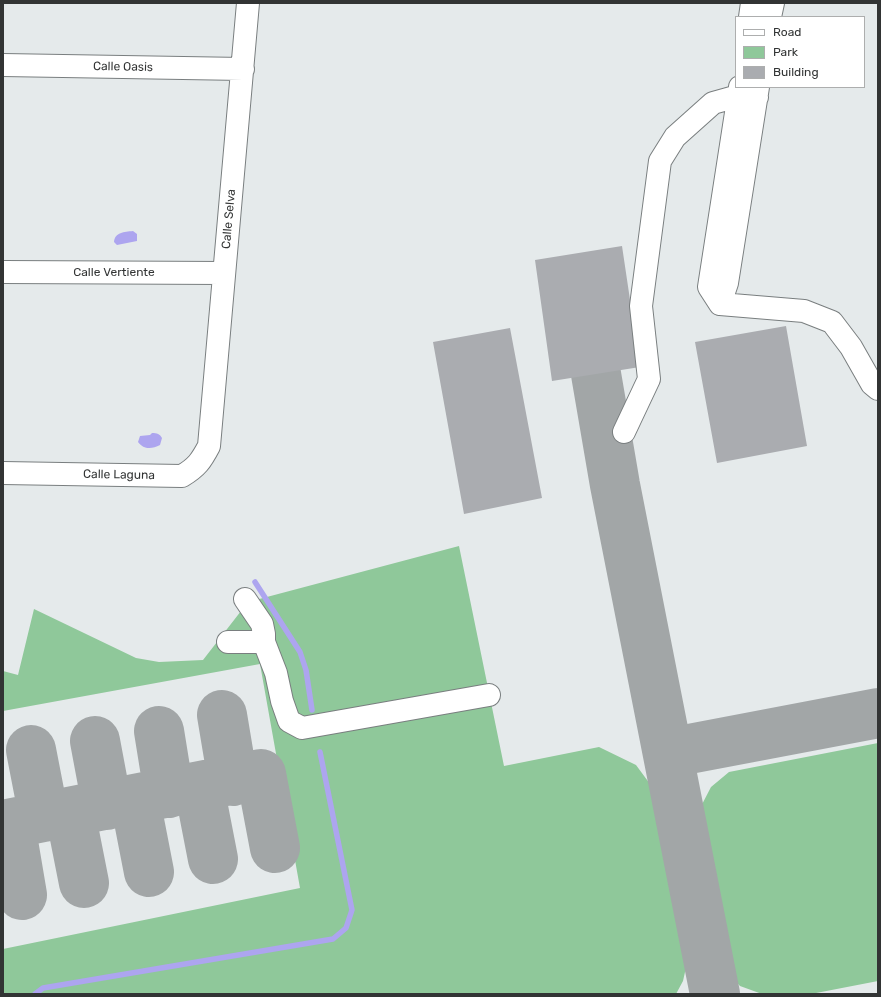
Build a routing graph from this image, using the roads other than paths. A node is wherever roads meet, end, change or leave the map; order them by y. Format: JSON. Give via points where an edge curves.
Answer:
{"nodes":[{"id":1,"x":248,"y":3,"type":"edge"},
{"id":2,"x":752,"y":3,"type":"edge"},
{"id":3,"x":773,"y":3,"type":"edge"},
{"id":4,"x":750,"y":16,"type":"edge"},
{"id":5,"x":770,"y":16,"type":"edge"},
{"id":6,"x":3,"y":65,"type":"edge"},
{"id":7,"x":243,"y":69,"type":"junction"},
{"id":8,"x":748,"y":92,"type":"edge"},
{"id":9,"x":3,"y":272,"type":"edge"},
{"id":10,"x":224,"y":273,"type":"junction"},
{"id":11,"x":878,"y":389,"type":"edge"},
{"id":12,"x":624,"y":432,"type":"dead end"},
{"id":13,"x":211,"y":434,"type":"joint"},
{"id":14,"x":3,"y":473,"type":"edge"},
{"id":15,"x":245,"y":599,"type":"dead end"},
{"id":16,"x":228,"y":642,"type":"dead end"},
{"id":17,"x":264,"y":642,"type":"junction"},
{"id":18,"x":489,"y":695,"type":"dead end"}],
"edges":[{"from":1,"to":7,"type":"street","name":"Calle Selva"},
{"from":2,"to":4,"type":"street"},
{"from":3,"to":5,"type":"street"},
{"from":6,"to":7,"type":"street","name":"Calle Oasis"},
{"from":7,"to":10,"type":"street","name":"Calle Selva"},
{"from":8,"to":11,"type":"street","via":[[727,283],[720,304],[804,311],[832,322],[851,347],[872,384]]},
{"from":8,"to":12,"type":"street","via":[[713,103],[675,136],[660,160],[642,306],[649,379]]},
{"from":9,"to":10,"type":"street","name":"Calle Vertiente"},
{"from":10,"to":13,"type":"street","name":"Calle Selva"},
{"from":13,"to":14,"type":"street","name":"Calle Laguna","via":[[209,446],[203,457],[195,468],[182,476]]},
{"from":15,"to":17,"type":"street","via":[[262,624]]},
{"from":16,"to":17,"type":"street"},
{"from":17,"to":18,"type":"street","via":[[276,673],[289,721],[302,728]]}]}
